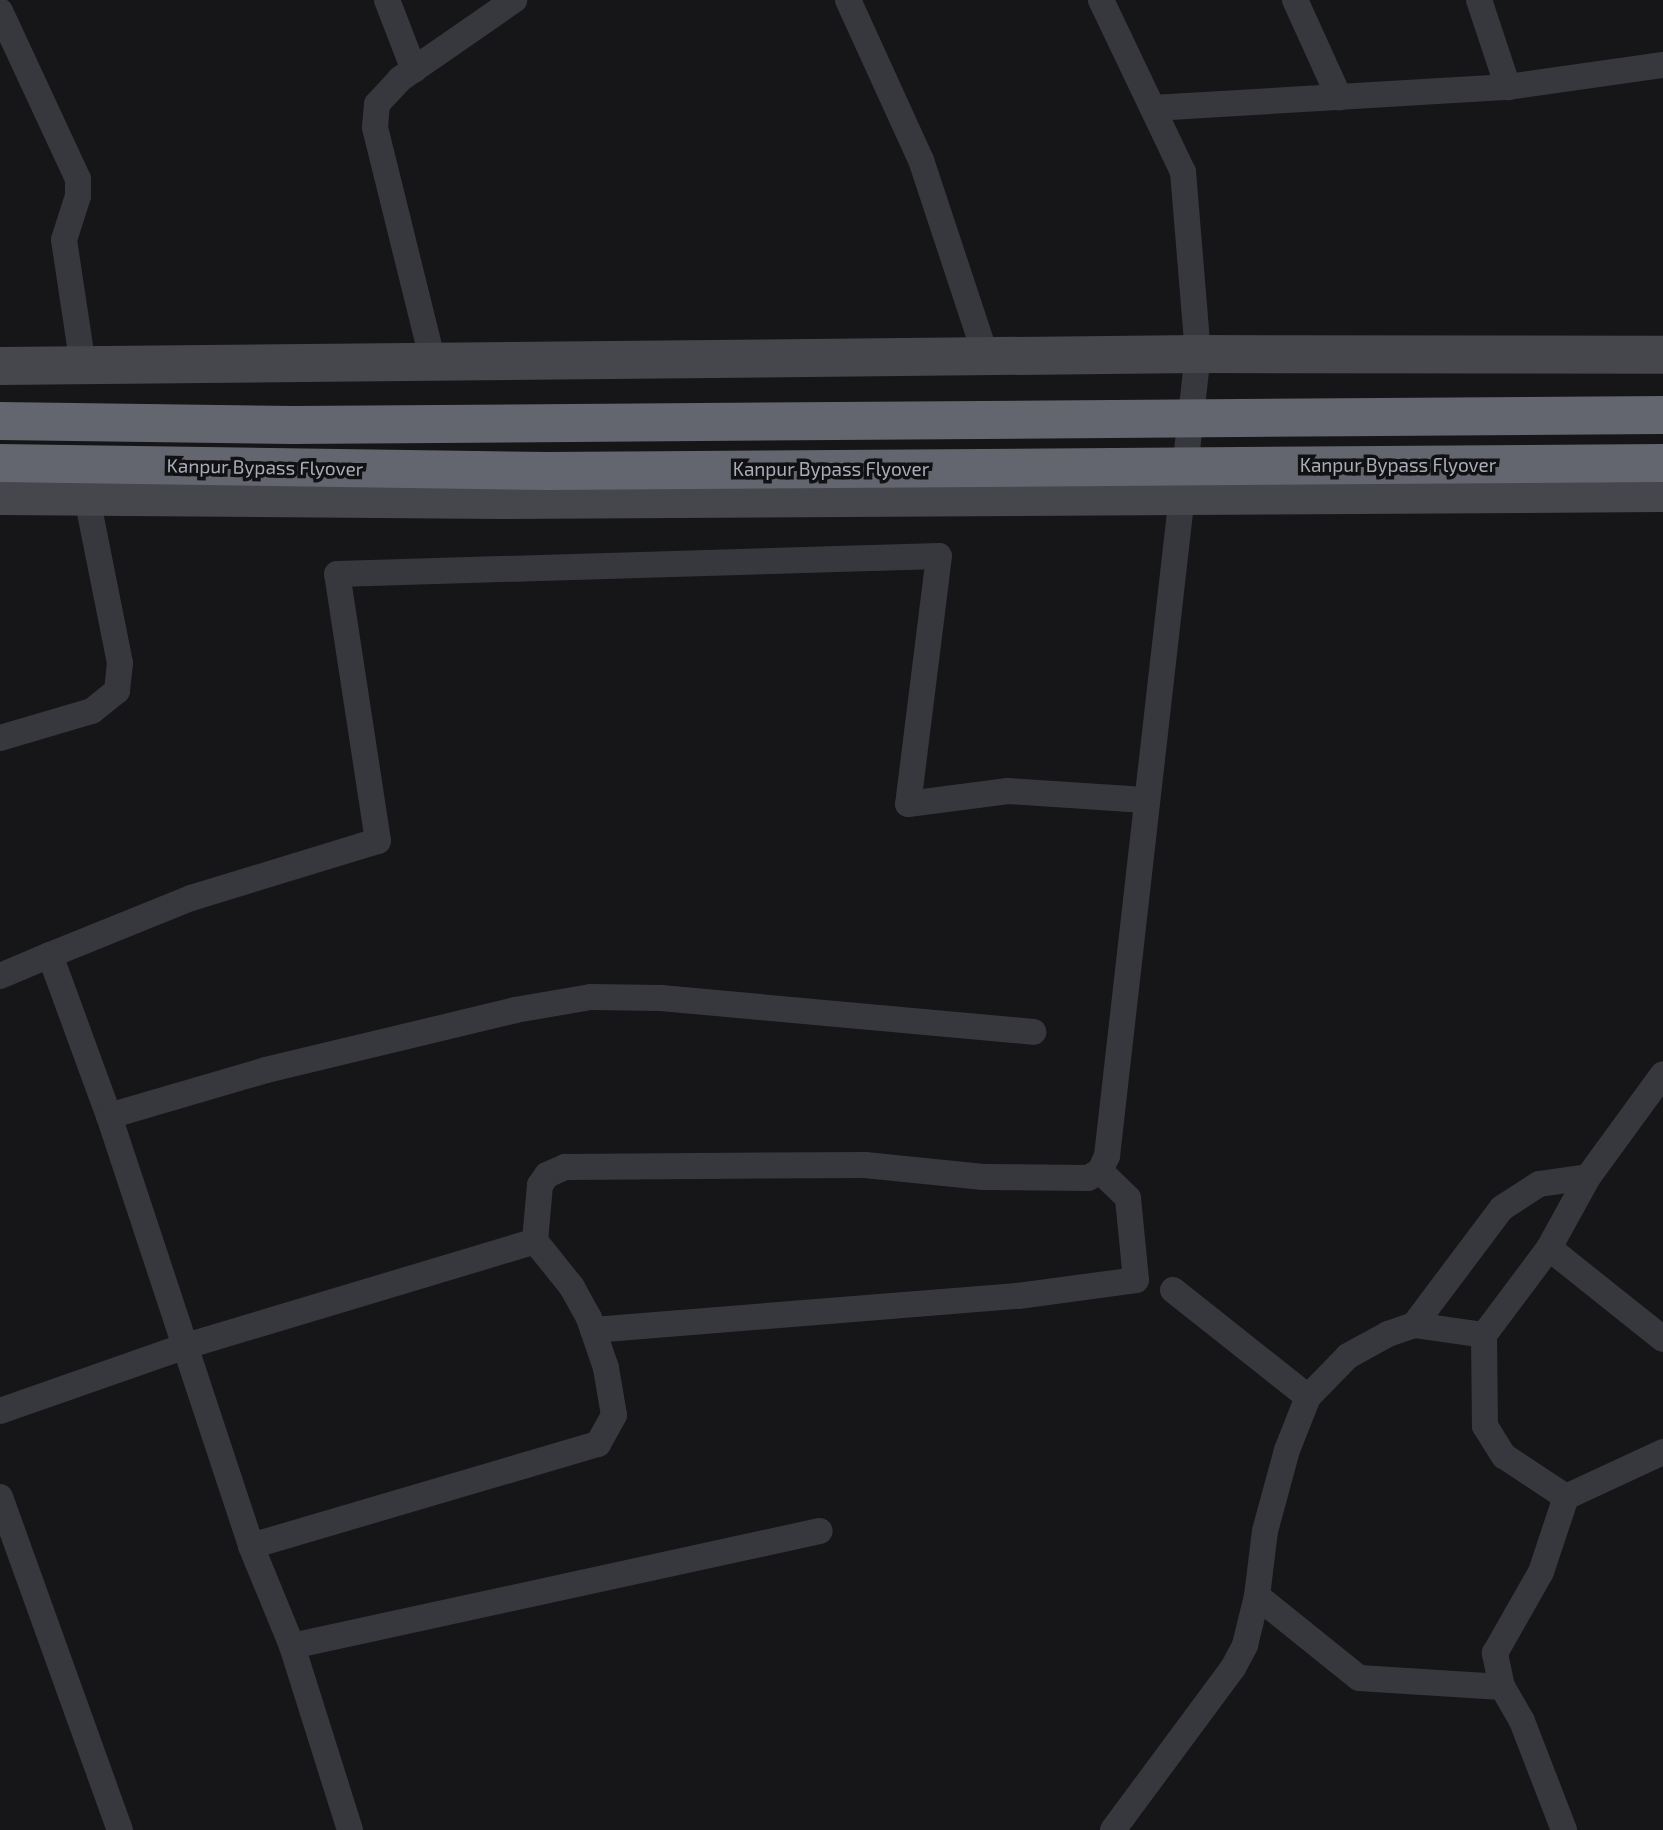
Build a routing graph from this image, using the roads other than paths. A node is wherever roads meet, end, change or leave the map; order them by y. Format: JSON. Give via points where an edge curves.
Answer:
{"nodes":[{"id":1,"x":387,"y":0,"type":"edge"},
{"id":2,"x":514,"y":0,"type":"edge"},
{"id":3,"x":848,"y":0,"type":"edge"},
{"id":4,"x":1101,"y":0,"type":"edge"},
{"id":5,"x":1295,"y":0,"type":"edge"},
{"id":6,"x":1479,"y":0,"type":"edge"},
{"id":7,"x":0,"y":11,"type":"edge"},
{"id":8,"x":1663,"y":65,"type":"edge"},
{"id":9,"x":414,"y":70,"type":"junction"},
{"id":10,"x":1508,"y":87,"type":"junction"},
{"id":11,"x":1339,"y":97,"type":"junction"},
{"id":12,"x":1153,"y":108,"type":"junction"},
{"id":13,"x":1198,"y":354,"type":"junction"},
{"id":14,"x":1663,"y":355,"type":"edge"},
{"id":15,"x":986,"y":356,"type":"junction"},
{"id":16,"x":433,"y":362,"type":"junction"},
{"id":17,"x":83,"y":365,"type":"junction"},
{"id":18,"x":0,"y":366,"type":"edge"},
{"id":19,"x":1663,"y":415,"type":"edge"},
{"id":20,"x":0,"y":421,"type":"edge"},
{"id":21,"x":0,"y":463,"type":"edge"},
{"id":22,"x":1663,"y":463,"type":"edge"},
{"id":23,"x":1663,"y":493,"type":"edge"},
{"id":24,"x":0,"y":496,"type":"edge"},
{"id":25,"x":87,"y":498,"type":"junction"},
{"id":26,"x":1184,"y":498,"type":"junction"},
{"id":27,"x":0,"y":738,"type":"edge"},
{"id":28,"x":1145,"y":800,"type":"junction"},
{"id":29,"x":50,"y":955,"type":"junction"},
{"id":30,"x":0,"y":976,"type":"edge"},
{"id":31,"x":1033,"y":1032,"type":"dead end"},
{"id":32,"x":1660,"y":1084,"type":"edge"},
{"id":33,"x":108,"y":1116,"type":"junction"},
{"id":34,"x":1100,"y":1171,"type":"junction"},
{"id":35,"x":1588,"y":1177,"type":"junction"},
{"id":36,"x":535,"y":1241,"type":"junction"},
{"id":37,"x":1549,"y":1248,"type":"junction"},
{"id":38,"x":1173,"y":1290,"type":"dead end"},
{"id":39,"x":1414,"y":1325,"type":"junction"},
{"id":40,"x":593,"y":1330,"type":"junction"},
{"id":41,"x":1484,"y":1335,"type":"junction"},
{"id":42,"x":1663,"y":1339,"type":"edge"},
{"id":43,"x":186,"y":1346,"type":"junction"},
{"id":44,"x":1308,"y":1397,"type":"junction"},
{"id":45,"x":0,"y":1411,"type":"edge"},
{"id":46,"x":1663,"y":1452,"type":"edge"},
{"id":47,"x":0,"y":1497,"type":"edge"},
{"id":48,"x":1566,"y":1497,"type":"junction"},
{"id":49,"x":820,"y":1531,"type":"dead end"},
{"id":50,"x":251,"y":1546,"type":"junction"},
{"id":51,"x":1257,"y":1595,"type":"junction"},
{"id":52,"x":292,"y":1646,"type":"junction"},
{"id":53,"x":1503,"y":1687,"type":"junction"},
{"id":54,"x":120,"y":1830,"type":"edge"},
{"id":55,"x":350,"y":1830,"type":"edge"},
{"id":56,"x":1113,"y":1830,"type":"edge"},
{"id":57,"x":1564,"y":1830,"type":"edge"}],
"edges":[{"from":1,"to":9,"type":"street"},
{"from":2,"to":9,"type":"street"},
{"from":3,"to":15,"type":"street","via":[[920,160]]},
{"from":4,"to":12,"type":"street"},
{"from":5,"to":11,"type":"street"},
{"from":6,"to":10,"type":"street"},
{"from":7,"to":17,"type":"street","via":[[78,179],[78,196],[64,240]]},
{"from":8,"to":10,"type":"street"},
{"from":9,"to":16,"type":"street","via":[[377,104],[375,127]]},
{"from":10,"to":11,"type":"street"},
{"from":11,"to":12,"type":"street"},
{"from":12,"to":13,"type":"street","via":[[1184,172]]},
{"from":13,"to":14,"type":"main road"},
{"from":13,"to":15,"type":"main road"},
{"from":13,"to":26,"type":"street"},
{"from":15,"to":16,"type":"main road"},
{"from":16,"to":17,"type":"main road"},
{"from":17,"to":18,"type":"main road"},
{"from":19,"to":20,"type":"highway","bridge":true,"via":[[294,425]]},
{"from":21,"to":22,"type":"highway","name":"Kanpur Bypass Flyover","bridge":true,"via":[[548,471]]},
{"from":23,"to":26,"type":"main road"},
{"from":24,"to":25,"type":"main road"},
{"from":25,"to":26,"type":"main road"},
{"from":25,"to":27,"type":"street","via":[[120,663],[117,691],[92,711]]},
{"from":26,"to":28,"type":"street"},
{"from":28,"to":29,"type":"street","via":[[1009,791],[908,804],[939,556],[337,574],[378,841],[191,898]]},
{"from":28,"to":34,"type":"street","via":[[1107,1156]]},
{"from":29,"to":30,"type":"street"},
{"from":29,"to":33,"type":"street"},
{"from":31,"to":33,"type":"street","via":[[661,998],[591,997],[515,1010],[266,1070]]},
{"from":32,"to":35,"type":"street"},
{"from":33,"to":43,"type":"street"},
{"from":34,"to":36,"type":"street","via":[[1088,1178],[996,1178],[865,1165],[565,1167],[547,1175],[540,1185]]},
{"from":34,"to":40,"type":"street","via":[[1128,1198],[1136,1280],[1018,1296]]},
{"from":35,"to":37,"type":"street"},
{"from":35,"to":39,"type":"street","via":[[1539,1184],[1502,1208]]},
{"from":36,"to":40,"type":"street","via":[[572,1287]]},
{"from":36,"to":43,"type":"street"},
{"from":37,"to":41,"type":"street"},
{"from":37,"to":42,"type":"street"},
{"from":38,"to":44,"type":"street"},
{"from":39,"to":41,"type":"street"},
{"from":39,"to":44,"type":"street","via":[[1348,1356]]},
{"from":40,"to":50,"type":"street","via":[[607,1368],[614,1415],[598,1444]]},
{"from":41,"to":48,"type":"street","via":[[1485,1426],[1504,1455]]},
{"from":43,"to":45,"type":"street"},
{"from":43,"to":50,"type":"street"},
{"from":44,"to":51,"type":"street","via":[[1287,1450],[1265,1531]]},
{"from":46,"to":48,"type":"street"},
{"from":47,"to":54,"type":"street"},
{"from":48,"to":53,"type":"street","via":[[1541,1572],[1495,1653]]},
{"from":49,"to":52,"type":"street"},
{"from":50,"to":52,"type":"street"},
{"from":51,"to":53,"type":"street","via":[[1359,1678]]},
{"from":51,"to":56,"type":"street","via":[[1245,1645],[1233,1668]]},
{"from":52,"to":55,"type":"street"},
{"from":53,"to":57,"type":"street","via":[[1522,1721]]}]}
